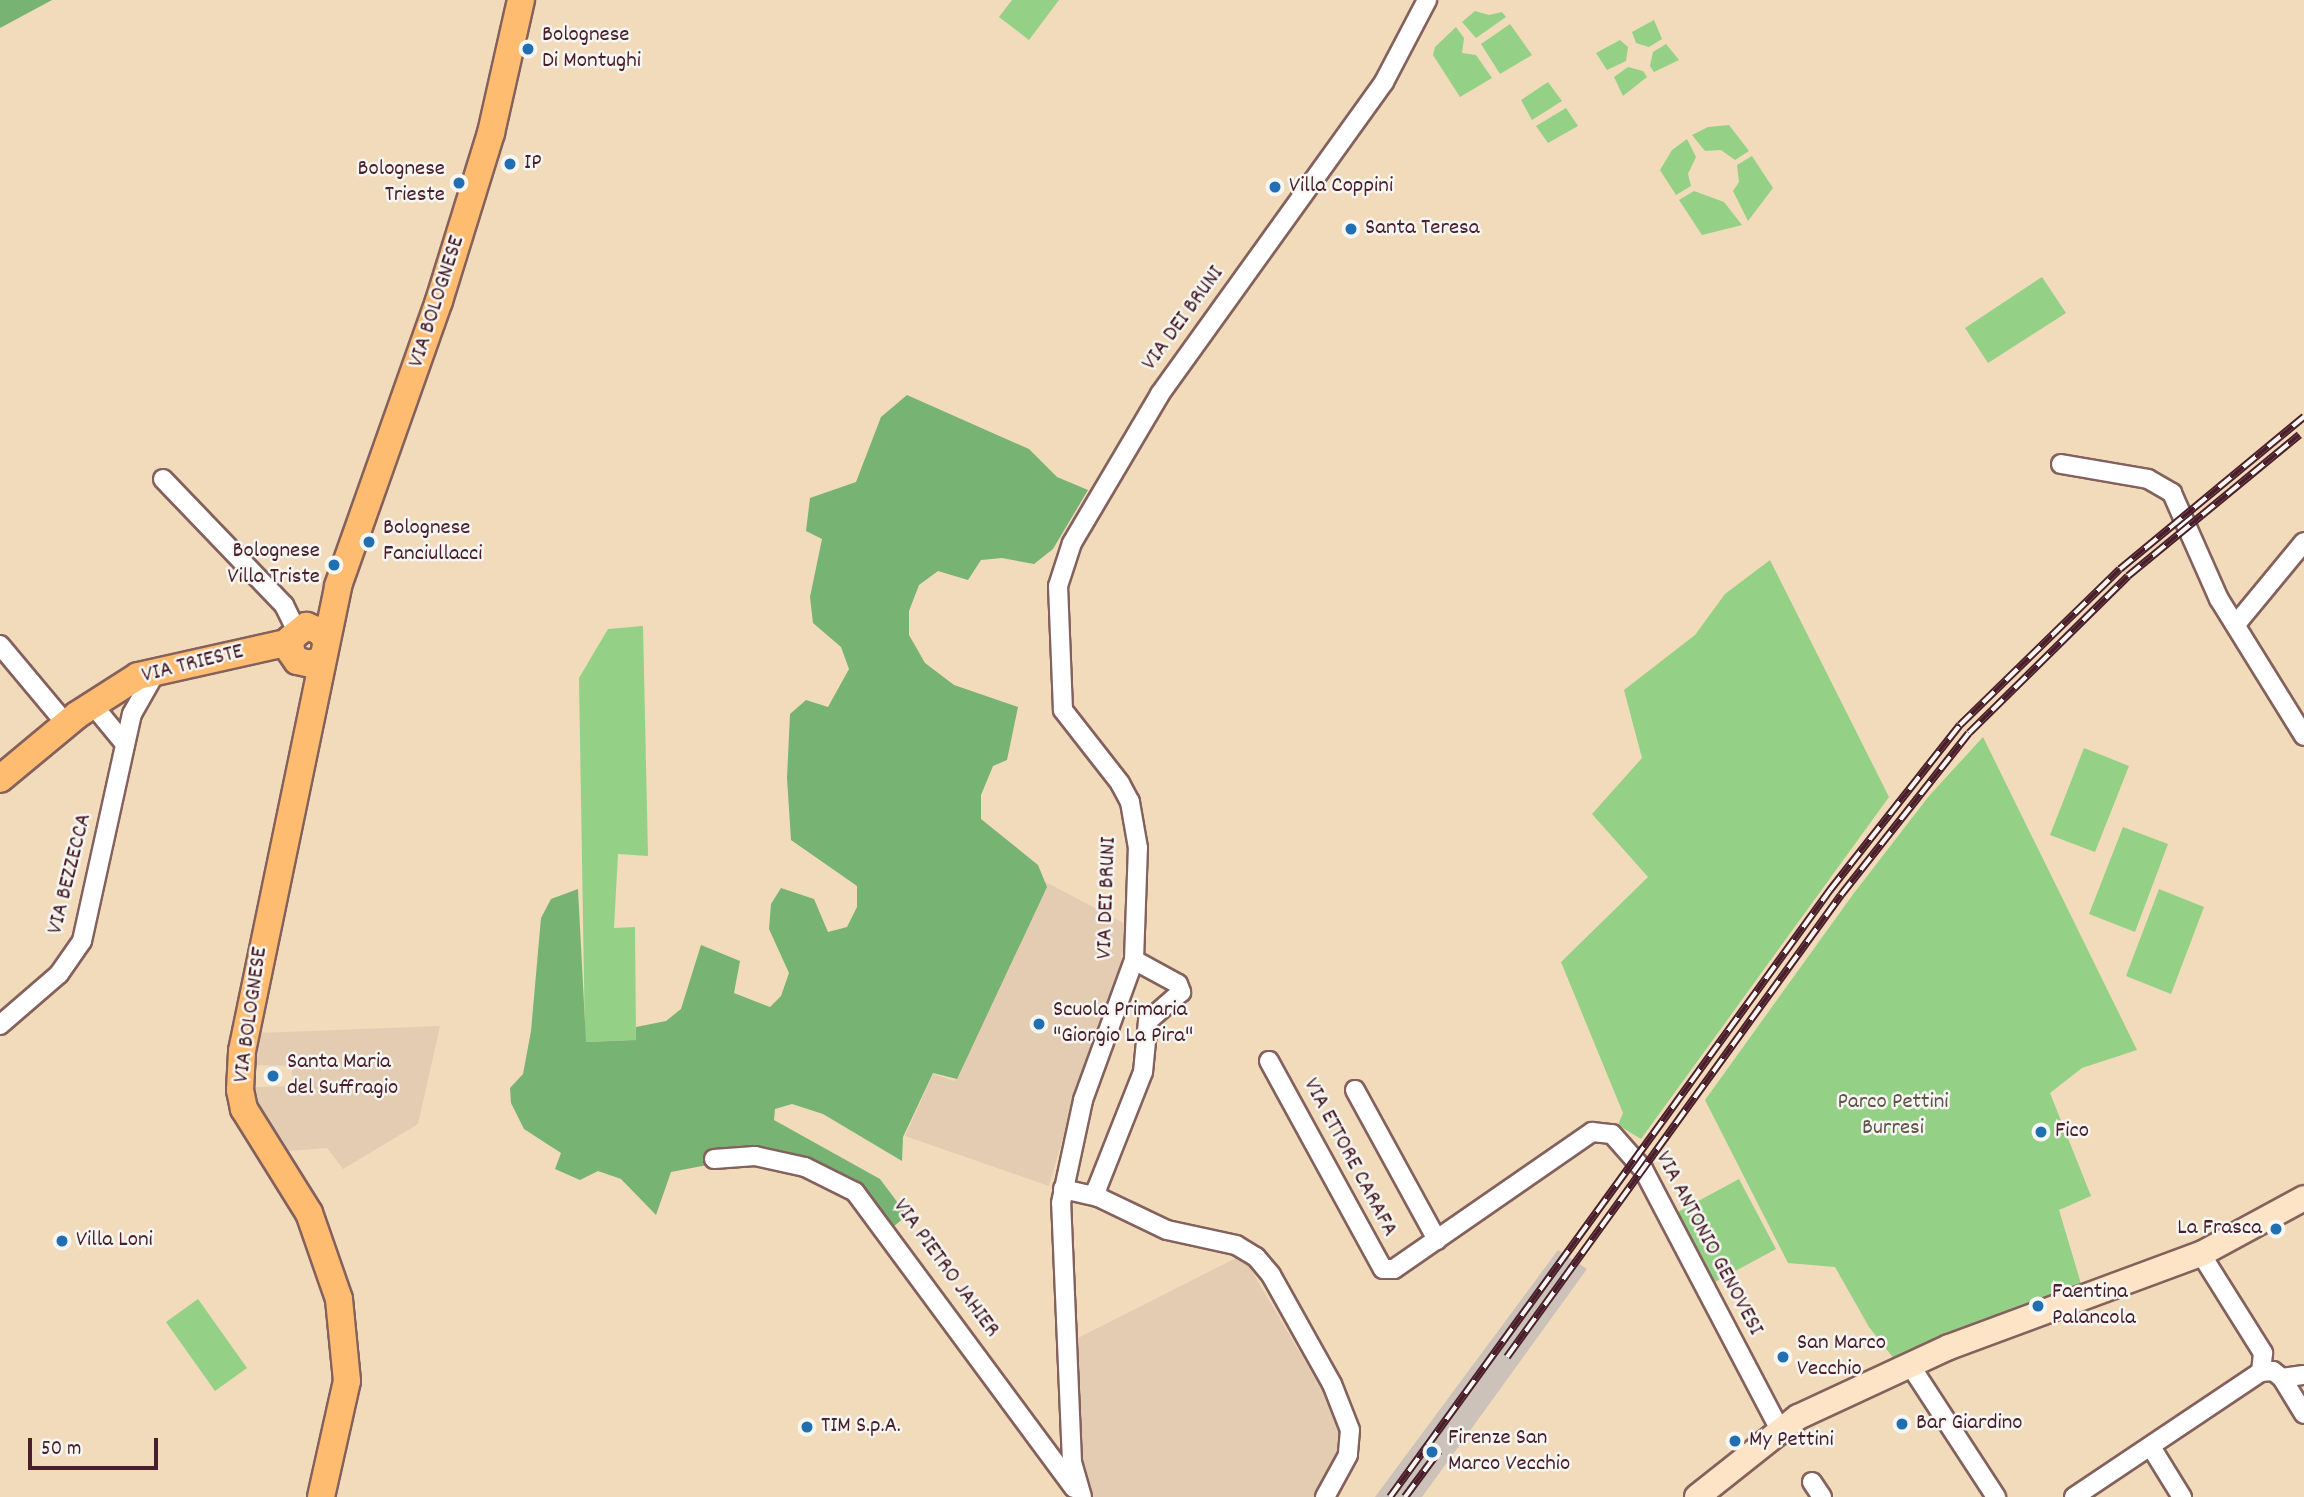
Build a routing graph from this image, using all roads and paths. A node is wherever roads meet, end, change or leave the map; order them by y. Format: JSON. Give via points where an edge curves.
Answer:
{"nodes":[{"id":1,"x":521,"y":0,"type":"edge"},
{"id":2,"x":1427,"y":0,"type":"edge"},
{"id":3,"x":2061,"y":464,"type":"dead end"},
{"id":4,"x":163,"y":479,"type":"dead end"},
{"id":5,"x":2304,"y":542,"type":"edge"},
{"id":6,"x":2237,"y":623,"type":"junction"},
{"id":7,"x":308,"y":640,"type":"junction"},
{"id":8,"x":0,"y":645,"type":"edge"},
{"id":9,"x":158,"y":670,"type":"junction"},
{"id":10,"x":92,"y":704,"type":"junction"},
{"id":11,"x":66,"y":724,"type":"junction"},
{"id":12,"x":2304,"y":736,"type":"edge"},
{"id":13,"x":125,"y":744,"type":"junction"},
{"id":14,"x":0,"y":779,"type":"edge"},
{"id":15,"x":1134,"y":960,"type":"junction"},
{"id":16,"x":0,"y":1025,"type":"edge"},
{"id":17,"x":1269,"y":1061,"type":"dead end"},
{"id":18,"x":1355,"y":1090,"type":"dead end"},
{"id":19,"x":714,"y":1159,"type":"dead end"},
{"id":20,"x":1063,"y":1189,"type":"junction"},
{"id":21,"x":1098,"y":1197,"type":"junction"},
{"id":22,"x":2304,"y":1198,"type":"edge"},
{"id":23,"x":1437,"y":1240,"type":"junction"},
{"id":24,"x":2202,"y":1254,"type":"junction"},
{"id":25,"x":1394,"y":1269,"type":"joint"},
{"id":26,"x":1910,"y":1365,"type":"junction"},
{"id":27,"x":2261,"y":1372,"type":"junction"},
{"id":28,"x":2304,"y":1375,"type":"edge"},
{"id":29,"x":2281,"y":1378,"type":"junction"},
{"id":30,"x":2304,"y":1415,"type":"edge"},
{"id":31,"x":1779,"y":1428,"type":"junction"},
{"id":32,"x":2151,"y":1447,"type":"junction"},
{"id":33,"x":321,"y":1497,"type":"edge"},
{"id":34,"x":1081,"y":1497,"type":"edge"},
{"id":35,"x":1325,"y":1497,"type":"edge"},
{"id":36,"x":1697,"y":1497,"type":"edge"},
{"id":37,"x":1996,"y":1497,"type":"edge"},
{"id":38,"x":2074,"y":1497,"type":"edge"},
{"id":39,"x":2182,"y":1497,"type":"edge"}],
"edges":[{"from":1,"to":7,"type":"main road","name":"VIA BOLOGNESE","via":[[497,113],[439,301],[335,598]]},
{"from":2,"to":15,"type":"street","name":"VIA DEI BRUNI","via":[[1368,106],[1160,394],[1091,508],[1063,566],[1058,586],[1063,710],[1105,760],[1130,802],[1138,848]]},
{"from":3,"to":6,"type":"street","via":[[2148,479],[2168,489],[2218,599]]},
{"from":4,"to":7,"type":"street","via":[[284,605]]},
{"from":5,"to":6,"type":"street"},
{"from":6,"to":12,"type":"street"},
{"from":7,"to":9,"type":"main road","name":"VIA TRIESTE"},
{"from":7,"to":33,"type":"main road","name":"VIA BOLOGNESE","via":[[240,1078],[244,1109],[310,1213],[339,1299],[347,1381]]},
{"from":8,"to":11,"type":"street"},
{"from":9,"to":10,"type":"main road","name":"VIA TRIESTE"},
{"from":9,"to":13,"type":"street","name":"VIA BEZZECCA","via":[[136,704]]},
{"from":10,"to":11,"type":"main road","name":"VIA TRIESTE"},
{"from":10,"to":13,"type":"street"},
{"from":11,"to":14,"type":"main road","name":"VIA TRIESTE"},
{"from":13,"to":16,"type":"street","name":"VIA BEZZECCA","via":[[82,941],[59,974]]},
{"from":15,"to":20,"type":"street","name":"VIA DEI BRUNI","via":[[1083,1100]]},
{"from":15,"to":21,"type":"street","via":[[1178,984],[1181,992],[1148,1021],[1143,1072],[1097,1188]]},
{"from":17,"to":25,"type":"street","name":"VIA ETTORE CARAFA","via":[[1376,1259],[1383,1269]]},
{"from":18,"to":23,"type":"street"},
{"from":19,"to":34,"type":"street","name":"VIA PIETRO JAHIER","via":[[755,1156],[805,1167],[855,1192]]},
{"from":20,"to":21,"type":"street"},
{"from":20,"to":34,"type":"street","name":"VIA DEI BRUNI","via":[[1066,1371],[1072,1462]]},
{"from":21,"to":35,"type":"street","via":[[1167,1230],[1236,1245],[1256,1257],[1271,1275],[1332,1384],[1350,1430],[1348,1455]]},
{"from":22,"to":24,"type":"street"},
{"from":23,"to":25,"type":"street","name":"VIA ANTONIO GENOVESI"},
{"from":23,"to":31,"type":"street","name":"VIA ANTONIO GENOVESI","via":[[1592,1132],[1612,1134],[1643,1170]]},
{"from":24,"to":26,"type":"street","via":[[1949,1346]]},
{"from":24,"to":27,"type":"street","via":[[2263,1353]]},
{"from":26,"to":31,"type":"street"},
{"from":26,"to":37,"type":"street"},
{"from":27,"to":29,"type":"street","via":[[2273,1371]]},
{"from":27,"to":32,"type":"street"},
{"from":28,"to":29,"type":"street"},
{"from":29,"to":30,"type":"street"},
{"from":31,"to":36,"type":"street"},
{"from":32,"to":38,"type":"street"},
{"from":32,"to":39,"type":"street"}]}
